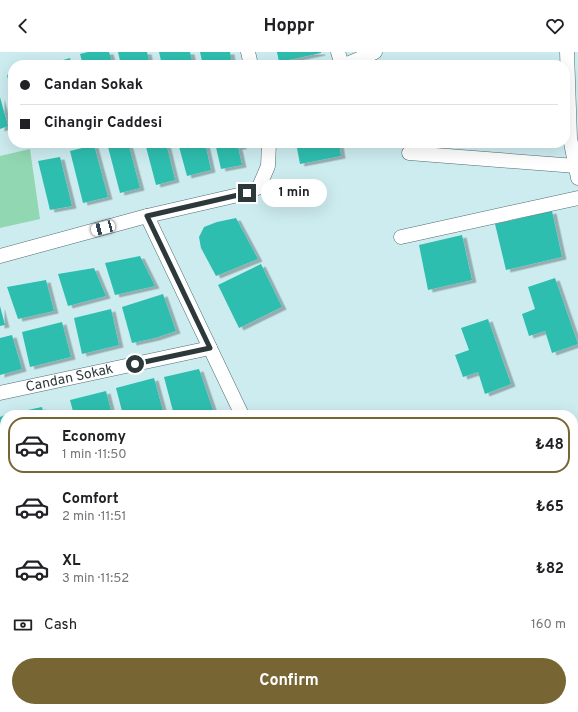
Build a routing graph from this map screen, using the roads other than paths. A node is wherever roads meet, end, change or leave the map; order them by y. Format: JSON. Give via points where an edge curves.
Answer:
{"nodes":[{"id":1,"x":375,"y":52,"type":"edge"},
{"id":2,"x":356,"y":60,"type":"edge"},
{"id":3,"x":570,"y":138,"type":"edge"},
{"id":4,"x":269,"y":148,"type":"edge"},
{"id":5,"x":409,"y":153,"type":"dead end"},
{"id":6,"x":577,"y":172,"type":"edge"},
{"id":7,"x":578,"y":198,"type":"edge"},
{"id":8,"x":147,"y":216,"type":"junction"},
{"id":9,"x":401,"y":238,"type":"dead end"},
{"id":10,"x":0,"y":256,"type":"edge"},
{"id":11,"x":210,"y":348,"type":"junction"},
{"id":12,"x":0,"y":393,"type":"edge"},
{"id":13,"x":240,"y":410,"type":"edge"}],
"edges":[{"from":1,"to":2,"type":"street"},
{"from":3,"to":6,"type":"street"},
{"from":4,"to":8,"type":"street","via":[[268,166],[259,187],[247,193]]},
{"from":5,"to":6,"type":"street"},
{"from":7,"to":9,"type":"street"},
{"from":8,"to":10,"type":"street"},
{"from":8,"to":11,"type":"street"},
{"from":11,"to":12,"type":"street","name":"Candan Sokak"},
{"from":11,"to":13,"type":"street"}]}
